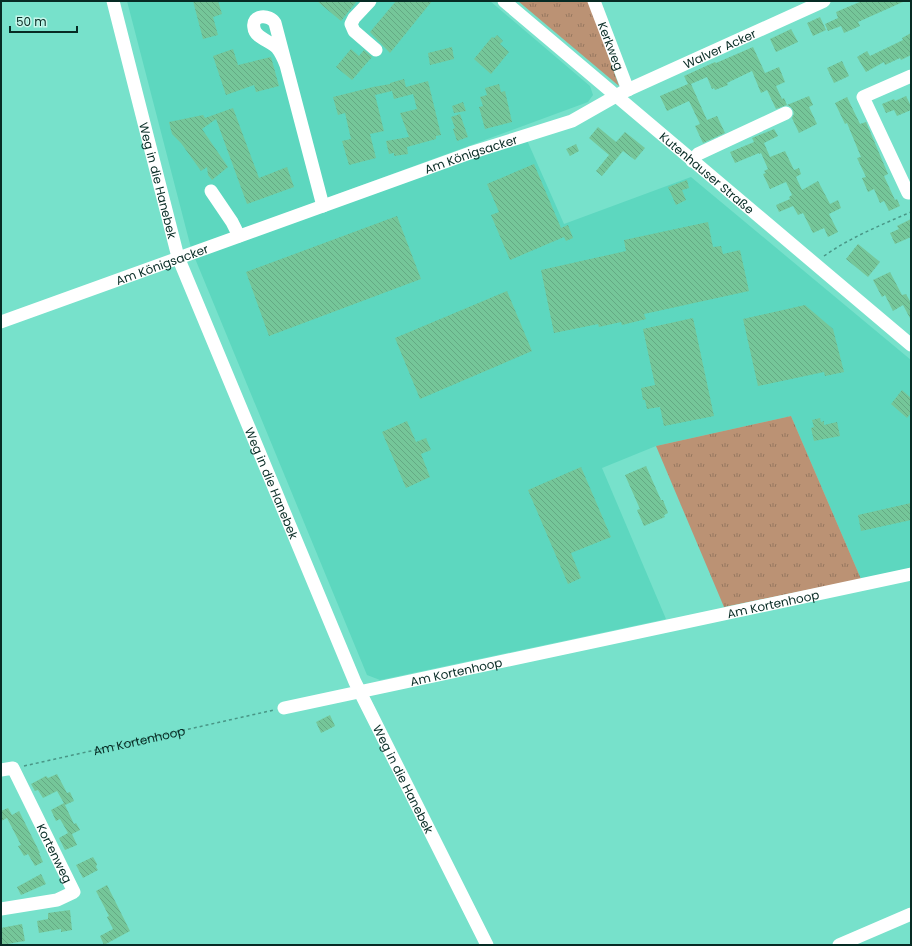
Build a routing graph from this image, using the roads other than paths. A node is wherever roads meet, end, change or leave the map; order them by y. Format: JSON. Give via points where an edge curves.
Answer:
{"nodes":[{"id":1,"x":113,"y":1,"type":"edge"},
{"id":2,"x":370,"y":1,"type":"edge"},
{"id":3,"x":504,"y":1,"type":"edge"},
{"id":4,"x":594,"y":1,"type":"edge"},
{"id":5,"x":824,"y":1,"type":"edge"},
{"id":6,"x":376,"y":50,"type":"dead end"},
{"id":7,"x":286,"y":65,"type":"dead end"},
{"id":8,"x":911,"y":76,"type":"edge"},
{"id":9,"x":628,"y":90,"type":"junction"},
{"id":10,"x":616,"y":96,"type":"junction"},
{"id":11,"x":786,"y":113,"type":"dead end"},
{"id":12,"x":692,"y":161,"type":"junction"},
{"id":13,"x":211,"y":191,"type":"dead end"},
{"id":14,"x":911,"y":191,"type":"edge"},
{"id":15,"x":323,"y":206,"type":"junction"},
{"id":16,"x":239,"y":236,"type":"junction"},
{"id":17,"x":178,"y":257,"type":"junction"},
{"id":18,"x":1,"y":322,"type":"edge"},
{"id":19,"x":911,"y":345,"type":"edge"},
{"id":20,"x":911,"y":574,"type":"edge"},
{"id":21,"x":360,"y":692,"type":"junction"},
{"id":22,"x":284,"y":708,"type":"road end"},
{"id":23,"x":7,"y":769,"type":"edge"},
{"id":24,"x":1,"y":909,"type":"edge"},
{"id":25,"x":911,"y":914,"type":"edge"},
{"id":26,"x":487,"y":945,"type":"edge"},
{"id":27,"x":839,"y":945,"type":"edge"}],
"edges":[{"from":1,"to":17,"type":"street","name":"Weg in die Hanebek"},
{"from":2,"to":6,"type":"street","via":[[351,24],[354,31]]},
{"from":3,"to":10,"type":"street","name":"Kutenhauser Straße"},
{"from":4,"to":9,"type":"street","name":"Kerkweg"},
{"from":5,"to":9,"type":"street","name":"Walver Acker"},
{"from":7,"to":15,"type":"street"},
{"from":8,"to":14,"type":"street","via":[[863,97],[908,192]]},
{"from":9,"to":10,"type":"street","name":"Walver Acker"},
{"from":10,"to":12,"type":"street","name":"Kutenhauser Straße"},
{"from":10,"to":15,"type":"street","name":"Am Königsacker","via":[[572,120]]},
{"from":11,"to":12,"type":"street","via":[[698,154]]},
{"from":12,"to":19,"type":"street","name":"Kutenhauser Straße"},
{"from":13,"to":16,"type":"street"},
{"from":15,"to":16,"type":"street","name":"Am Königsacker"},
{"from":16,"to":17,"type":"street","name":"Am Königsacker"},
{"from":17,"to":18,"type":"street","name":"Am Königsacker"},
{"from":17,"to":21,"type":"street","name":"Weg in die Hanebek"},
{"from":20,"to":21,"type":"street","name":"Am Kortenhoop"},
{"from":21,"to":22,"type":"street","name":"Am Kortenhoop"},
{"from":21,"to":26,"type":"street","name":"Weg in die Hanebek"},
{"from":23,"to":24,"type":"street","name":"Kortenweg","via":[[74,892],[57,900]]},
{"from":25,"to":27,"type":"street"}]}
